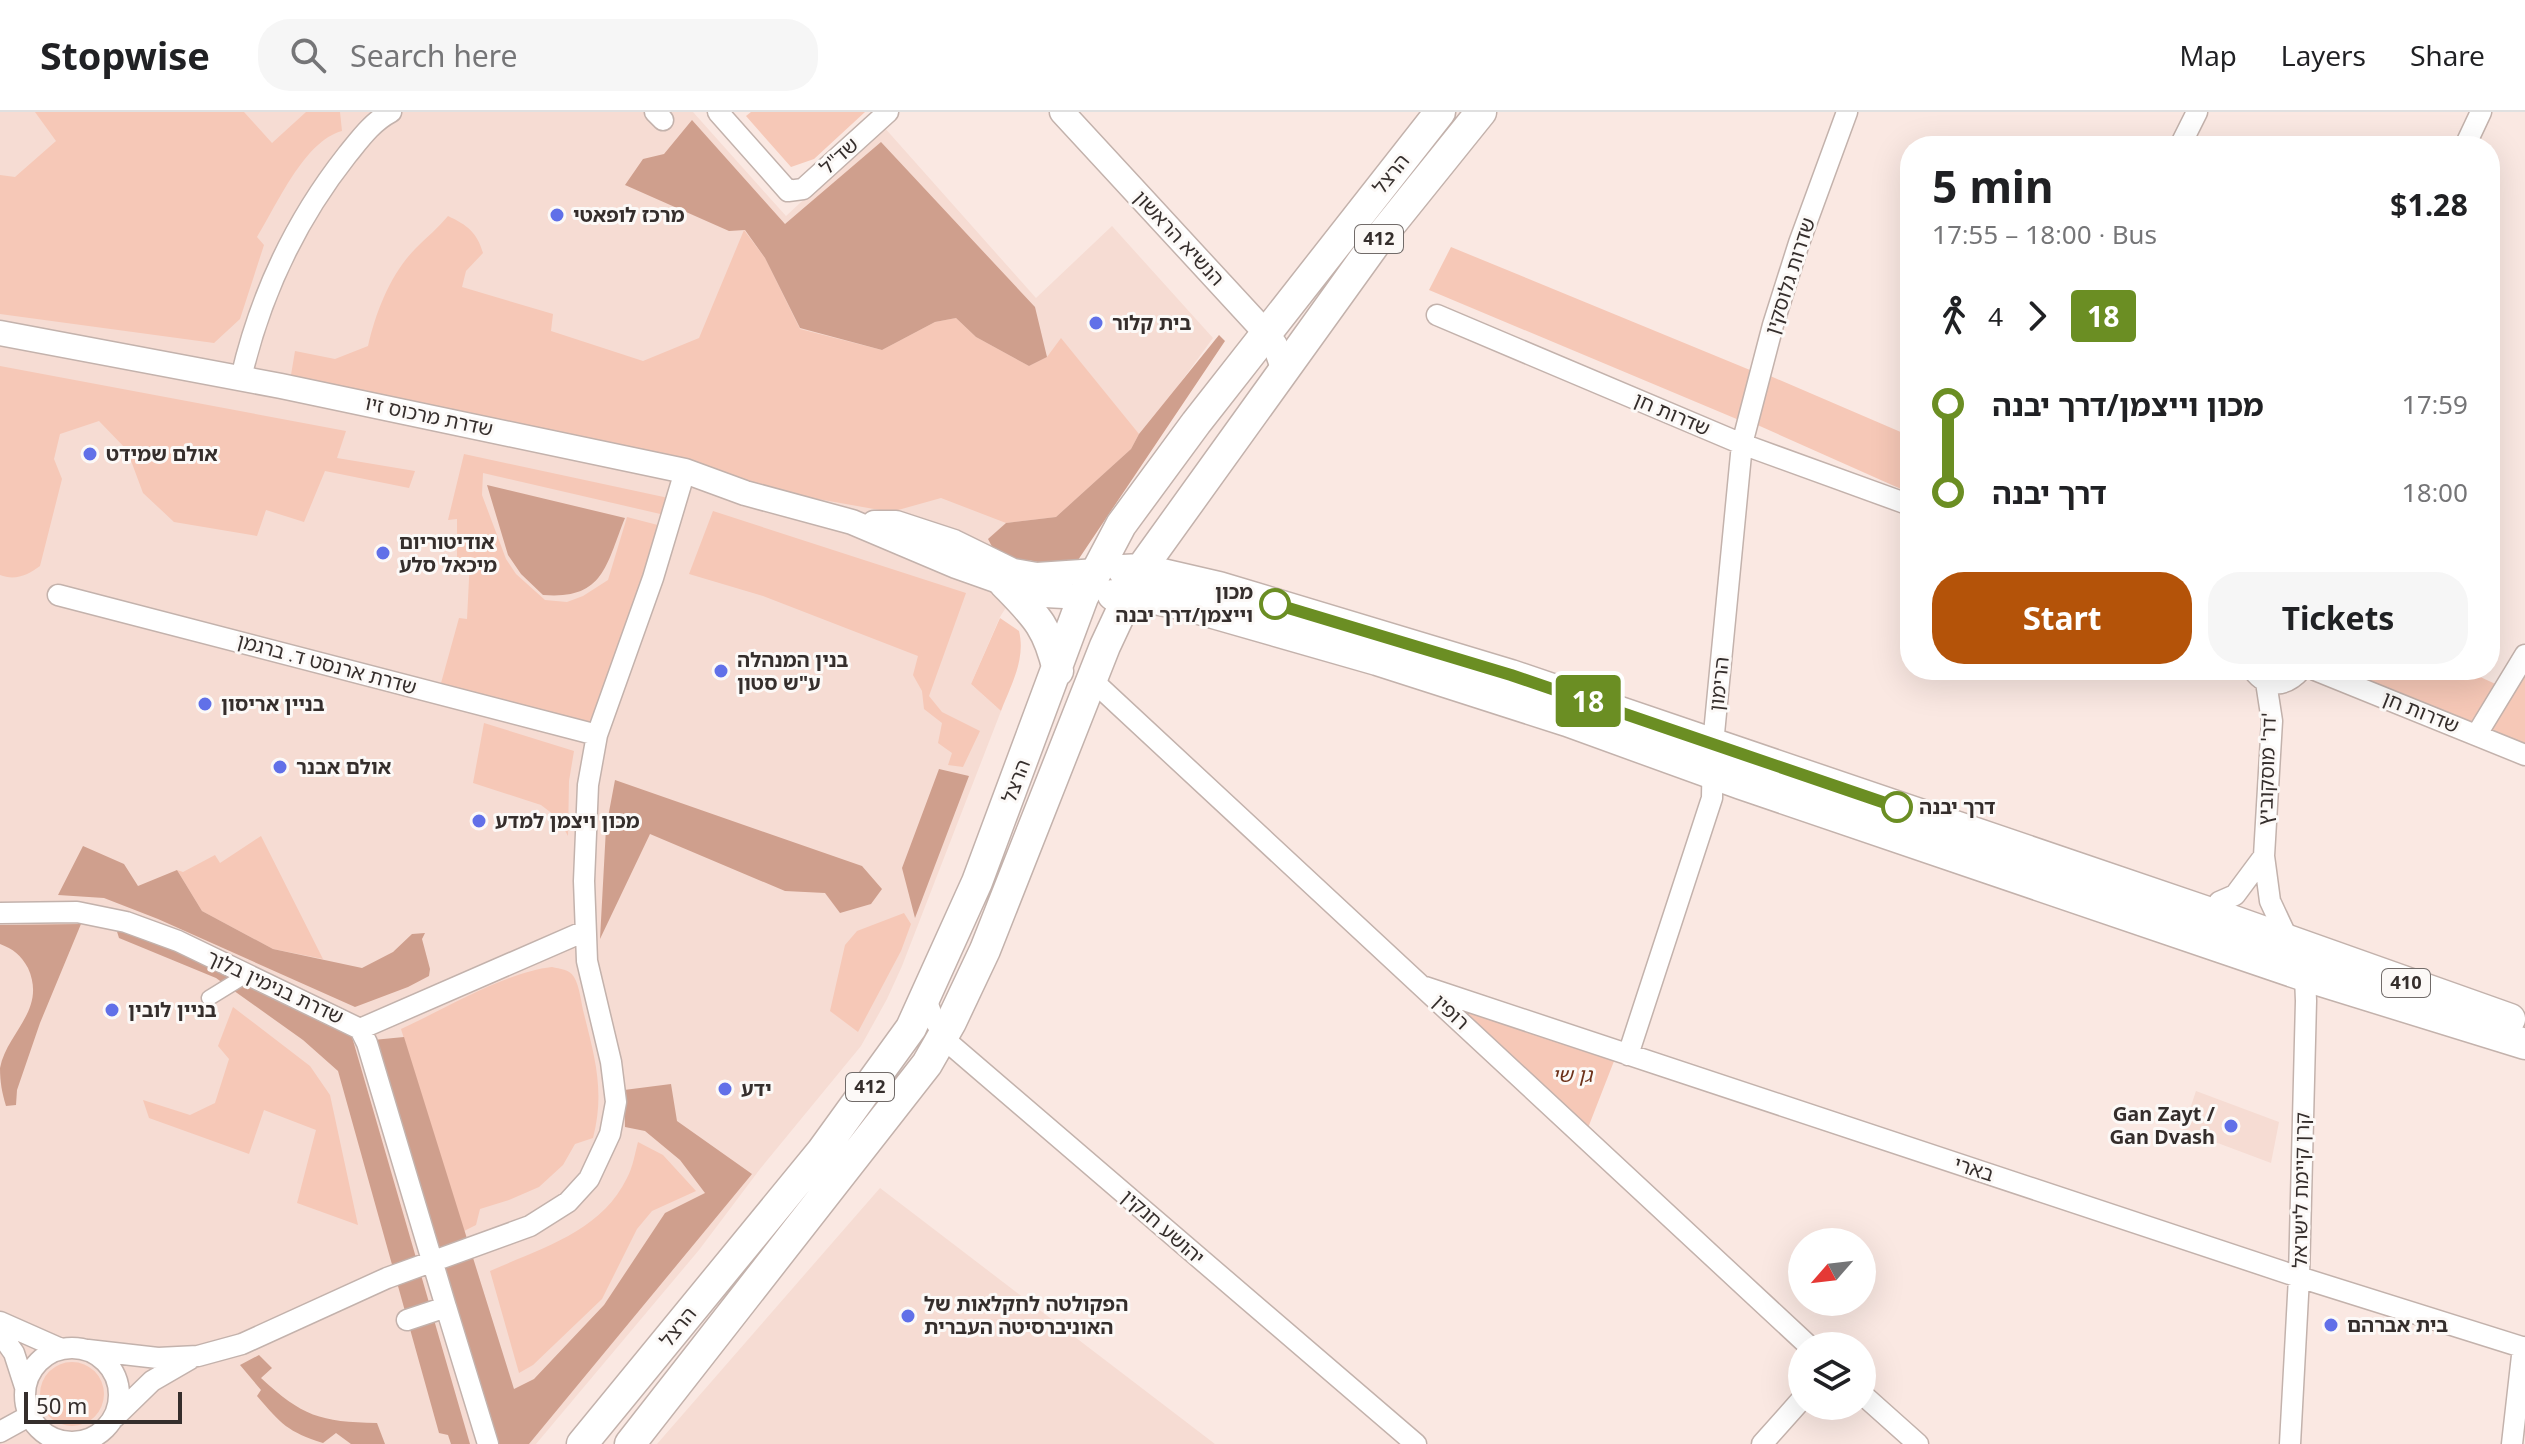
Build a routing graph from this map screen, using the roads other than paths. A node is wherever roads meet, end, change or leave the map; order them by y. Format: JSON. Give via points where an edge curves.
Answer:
{"nodes":[{"id":1,"x":718,"y":112,"type":"edge"},
{"id":2,"x":888,"y":112,"type":"edge"},
{"id":3,"x":1062,"y":112,"type":"edge"},
{"id":4,"x":1481,"y":112,"type":"edge"},
{"id":5,"x":1847,"y":112,"type":"edge"},
{"id":6,"x":2197,"y":112,"type":"edge"},
{"id":7,"x":2481,"y":112,"type":"edge"},
{"id":8,"x":1438,"y":113,"type":"edge"},
{"id":9,"x":381,"y":114,"type":"edge"},
{"id":10,"x":2185,"y":136,"type":"edge"},
{"id":11,"x":2470,"y":136,"type":"edge"},
{"id":12,"x":1437,"y":315,"type":"dead end"},
{"id":13,"x":0,"y":333,"type":"edge"},
{"id":14,"x":1266,"y":333,"type":"junction"},
{"id":15,"x":1284,"y":371,"type":"junction"},
{"id":16,"x":241,"y":378,"type":"junction"},
{"id":17,"x":1742,"y":444,"type":"junction"},
{"id":18,"x":685,"y":471,"type":"junction"},
{"id":19,"x":1900,"y":501,"type":"edge"},
{"id":20,"x":852,"y":522,"type":"junction"},
{"id":21,"x":1166,"y":532,"type":"junction"},
{"id":22,"x":1136,"y":582,"type":"junction"},
{"id":23,"x":1004,"y":583,"type":"junction"},
{"id":24,"x":1090,"y":584,"type":"junction"},
{"id":25,"x":1219,"y":587,"type":"junction"},
{"id":26,"x":58,"y":595,"type":"dead end"},
{"id":27,"x":2525,"y":655,"type":"edge"},
{"id":28,"x":1058,"y":671,"type":"junction"},
{"id":29,"x":1092,"y":680,"type":"junction"},
{"id":30,"x":2260,"y":680,"type":"edge"},
{"id":31,"x":2271,"y":680,"type":"edge"},
{"id":32,"x":2292,"y":680,"type":"edge"},
{"id":33,"x":2340,"y":680,"type":"edge"},
{"id":34,"x":2477,"y":734,"type":"junction"},
{"id":35,"x":597,"y":735,"type":"junction"},
{"id":36,"x":2525,"y":755,"type":"edge"},
{"id":37,"x":1712,"y":758,"type":"junction"},
{"id":38,"x":2264,"y":856,"type":"junction"},
{"id":39,"x":0,"y":913,"type":"edge"},
{"id":40,"x":2231,"y":920,"type":"junction"},
{"id":41,"x":585,"y":931,"type":"junction"},
{"id":42,"x":2288,"y":940,"type":"junction"},
{"id":43,"x":248,"y":974,"type":"junction"},
{"id":44,"x":2305,"y":976,"type":"junction"},
{"id":45,"x":1425,"y":987,"type":"junction"},
{"id":46,"x":209,"y":998,"type":"dead end"},
{"id":47,"x":926,"y":999,"type":"junction"},
{"id":48,"x":2525,"y":1024,"type":"edge"},
{"id":49,"x":360,"y":1029,"type":"junction"},
{"id":50,"x":943,"y":1037,"type":"junction"},
{"id":51,"x":2525,"y":1044,"type":"edge"},
{"id":52,"x":1628,"y":1055,"type":"junction"},
{"id":53,"x":432,"y":1260,"type":"junction"},
{"id":54,"x":2299,"y":1277,"type":"junction"},
{"id":55,"x":446,"y":1307,"type":"junction"},
{"id":56,"x":407,"y":1320,"type":"dead end"},
{"id":57,"x":0,"y":1322,"type":"edge"},
{"id":58,"x":1794,"y":1332,"type":"edge"},
{"id":59,"x":0,"y":1333,"type":"edge"},
{"id":60,"x":2524,"y":1347,"type":"edge"},
{"id":61,"x":61,"y":1349,"type":"junction"},
{"id":62,"x":88,"y":1350,"type":"junction"},
{"id":63,"x":198,"y":1356,"type":"junction"},
{"id":64,"x":25,"y":1387,"type":"junction"},
{"id":65,"x":1876,"y":1406,"type":"edge"},
{"id":66,"x":1788,"y":1415,"type":"edge"},
{"id":67,"x":29,"y":1416,"type":"junction"},
{"id":68,"x":114,"y":1418,"type":"junction"},
{"id":69,"x":0,"y":1432,"type":"edge"},
{"id":70,"x":488,"y":1444,"type":"edge"},
{"id":71,"x":582,"y":1444,"type":"edge"},
{"id":72,"x":630,"y":1444,"type":"edge"},
{"id":73,"x":1416,"y":1444,"type":"edge"},
{"id":74,"x":1762,"y":1444,"type":"edge"},
{"id":75,"x":1918,"y":1444,"type":"edge"},
{"id":76,"x":2290,"y":1444,"type":"edge"},
{"id":77,"x":2512,"y":1444,"type":"edge"}],
"edges":[{"from":1,"to":2,"type":"street","name":"שד\"ל","via":[[788,191],[803,189]]},
{"from":3,"to":14,"type":"street","name":"הנשיא הראשון"},
{"from":4,"to":15,"type":"main road","name":"הרצל","number":"412","via":[[1393,220]]},
{"from":5,"to":17,"type":"street","name":"שדרות גלוסקין","via":[[1773,325]]},
{"from":6,"to":10,"type":"street"},
{"from":7,"to":11,"type":"street"},
{"from":8,"to":14,"type":"main road","name":"הרצל","number":"412"},
{"from":9,"to":16,"type":"street","via":[[295,231],[258,319]]},
{"from":12,"to":17,"type":"street","name":"שדרות חן"},
{"from":13,"to":16,"type":"street","name":"שדרת מרכוס זיו"},
{"from":14,"to":15,"type":"street","name":"הנשיא הראשון"},
{"from":14,"to":24,"type":"main road","name":"הרצל","number":"412","via":[[1144,492]]},
{"from":15,"to":21,"type":"main road","name":"הרצל","number":"412"},
{"from":16,"to":18,"type":"street","name":"שדרת מרכוס זיו"},
{"from":17,"to":19,"type":"street","name":"שדרות חן"},
{"from":17,"to":37,"type":"street","name":"הרימון"},
{"from":18,"to":20,"type":"street","name":"שדרת מרכוס זיו"},
{"from":18,"to":35,"type":"street"},
{"from":20,"to":23,"type":"street","name":"שדרת מרכוס זיו"},
{"from":20,"to":24,"type":"street","name":"שדרת מרכוס זיו","via":[[896,523],[954,542],[1013,571]]},
{"from":21,"to":22,"type":"main road","name":"הרצל","number":"412"},
{"from":21,"to":25,"type":"main road","via":[[1180,553]]},
{"from":22,"to":24,"type":"main road","number":"410"},
{"from":22,"to":25,"type":"main road","number":"410"},
{"from":22,"to":29,"type":"main road","name":"הרצל","number":"412"},
{"from":22,"to":37,"type":"main road","number":"410","via":[[1162,598],[1567,721]]},
{"from":23,"to":24,"type":"street","name":"שדרת מרכוס זיו","via":[[1045,595]]},
{"from":23,"to":28,"type":"main road","via":[[1044,626]]},
{"from":24,"to":28,"type":"main road","name":"הרצל","number":"412"},
{"from":25,"to":37,"type":"main road","number":"410","via":[[1511,675]]},
{"from":26,"to":35,"type":"street","name":"שדרת ארנסט ד. ברגמן"},
{"from":27,"to":34,"type":"street"},
{"from":28,"to":47,"type":"main road","name":"הרצל","number":"412"},
{"from":29,"to":45,"type":"street","name":"רופין"},
{"from":29,"to":50,"type":"main road","name":"הרצל","number":"412","via":[[985,950]]},
{"from":30,"to":38,"type":"street","name":"דר' מוסקוביץ'","via":[[2272,721]]},
{"from":31,"to":32,"type":"street"},
{"from":33,"to":34,"type":"street","name":"שדרות חן"},
{"from":34,"to":36,"type":"street","name":"שדרות חן"},
{"from":35,"to":41,"type":"street","via":[[588,785]]},
{"from":37,"to":40,"type":"main road","number":"410"},
{"from":37,"to":44,"type":"main road","number":"410"},
{"from":37,"to":52,"type":"street","name":"הרימון","via":[[1712,798]]},
{"from":38,"to":40,"type":"street","via":[[2235,895],[2219,902]]},
{"from":38,"to":42,"type":"street","name":"דר' מוסקוביץ'","via":[[2270,901]]},
{"from":39,"to":43,"type":"street","name":"שדרת בנימין בלוך","via":[[105,915]]},
{"from":40,"to":42,"type":"main road","number":"410"},
{"from":41,"to":49,"type":"street"},
{"from":41,"to":53,"type":"street","via":[[614,1082],[614,1120],[604,1150],[580,1191],[552,1214]]},
{"from":42,"to":44,"type":"street","name":"קרן קיימת לישראל"},
{"from":42,"to":48,"type":"main road","number":"410"},
{"from":43,"to":46,"type":"street"},
{"from":43,"to":49,"type":"street","name":"שדרת בנימין בלוך"},
{"from":44,"to":51,"type":"main road","number":"410"},
{"from":44,"to":54,"type":"street","name":"קרן קיימת לישראל"},
{"from":45,"to":52,"type":"street","name":"בארי"},
{"from":45,"to":58,"type":"street","name":"רופין"},
{"from":47,"to":50,"type":"street","name":"יהושע חנקין"},
{"from":47,"to":71,"type":"main road","name":"הרצל","number":"412","via":[[831,1140]]},
{"from":49,"to":53,"type":"street","name":"שדרת בנימין בלוך"},
{"from":50,"to":72,"type":"main road","name":"הרצל","number":"412"},
{"from":50,"to":73,"type":"street","name":"יהושע חנקין"},
{"from":52,"to":54,"type":"street","name":"בארי"},
{"from":53,"to":55,"type":"street","name":"שדרת בנימין בלוך"},
{"from":53,"to":63,"type":"street","via":[[242,1344]]},
{"from":54,"to":60,"type":"street","name":"בארי"},
{"from":54,"to":76,"type":"street","name":"קרן קיימת לישראל"},
{"from":55,"to":56,"type":"street"},
{"from":55,"to":70,"type":"street","name":"שדרת בנימין בלוך"},
{"from":57,"to":61,"type":"street"},
{"from":59,"to":64,"type":"street","via":[[14,1353]]},
{"from":60,"to":77,"type":"street"},
{"from":61,"to":62,"type":"street"},
{"from":61,"to":64,"type":"street","via":[[38,1361]]},
{"from":62,"to":63,"type":"street","via":[[158,1358]]},
{"from":62,"to":68,"type":"street","via":[[116,1377]]},
{"from":63,"to":68,"type":"street","via":[[152,1381]]},
{"from":64,"to":67,"type":"street"},
{"from":65,"to":75,"type":"street"},
{"from":66,"to":74,"type":"street"},
{"from":67,"to":68,"type":"street","via":[[49,1437],[79,1443],[105,1430]]},
{"from":67,"to":69,"type":"street"}]}
